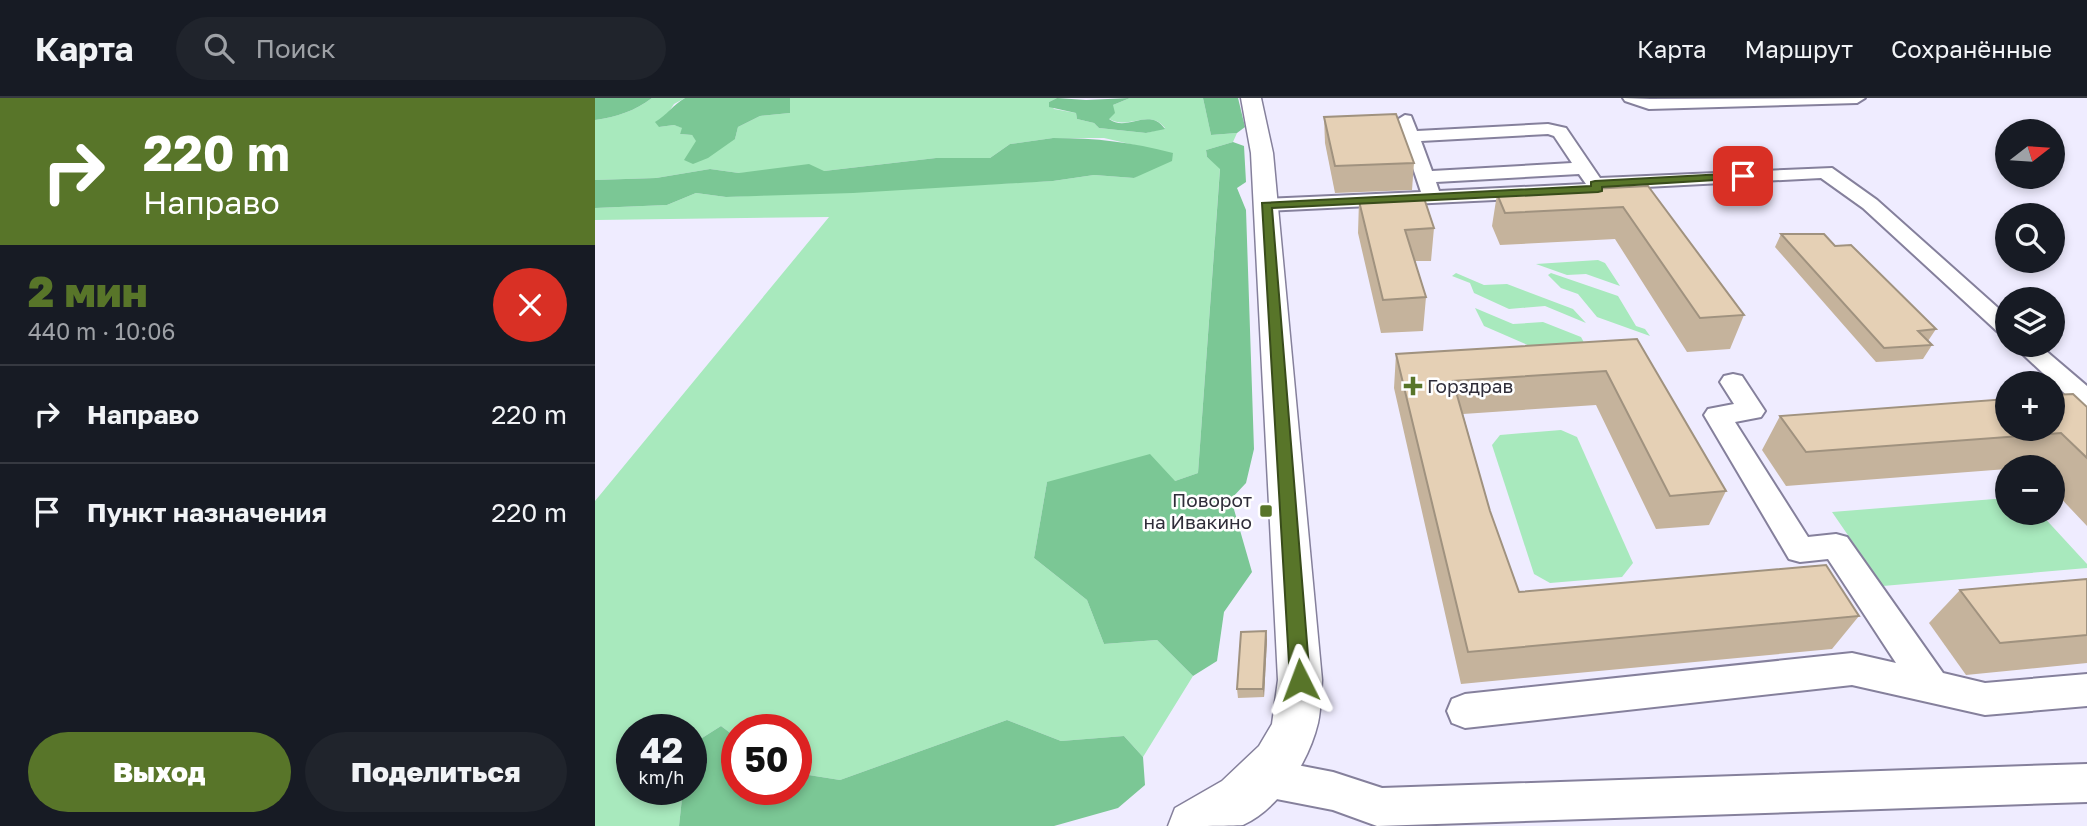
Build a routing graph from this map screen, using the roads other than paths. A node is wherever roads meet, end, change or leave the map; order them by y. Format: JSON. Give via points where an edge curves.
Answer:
{"nodes":[{"id":1,"x":1251,"y":98,"type":"edge"},
{"id":2,"x":1631,"y":98,"type":"edge"},
{"id":3,"x":1857,"y":98,"type":"edge"},
{"id":4,"x":1490,"y":116,"type":"dead end"},
{"id":5,"x":1405,"y":120,"type":"junction"},
{"id":6,"x":1572,"y":150,"type":"junction"},
{"id":7,"x":1545,"y":151,"type":"dead end"},
{"id":8,"x":1590,"y":176,"type":"junction"},
{"id":9,"x":1425,"y":177,"type":"junction"},
{"id":10,"x":1432,"y":197,"type":"junction"},
{"id":11,"x":1266,"y":205,"type":"junction"},
{"id":12,"x":1995,"y":317,"type":"edge"},
{"id":13,"x":2036,"y":357,"type":"edge"},
{"id":14,"x":1733,"y":382,"type":"dead end"},
{"id":15,"x":2079,"y":406,"type":"edge"},
{"id":16,"x":1932,"y":687,"type":"junction"},
{"id":17,"x":2087,"y":690,"type":"edge"},
{"id":18,"x":1465,"y":710,"type":"dead end"},
{"id":19,"x":1265,"y":778,"type":"junction"},
{"id":20,"x":2087,"y":783,"type":"edge"},
{"id":21,"x":1384,"y":817,"type":"edge"},
{"id":22,"x":1193,"y":826,"type":"edge"}],
"edges":[{"from":1,"to":11,"type":"main road"},
{"from":2,"to":3,"type":"street","via":[[1649,104]]},
{"from":4,"to":5,"type":"street"},
{"from":5,"to":6,"type":"street","via":[[1548,129],[1560,132]]},
{"from":5,"to":9,"type":"street","via":[[1425,157]]},
{"from":6,"to":7,"type":"street"},
{"from":6,"to":8,"type":"street"},
{"from":8,"to":9,"type":"street"},
{"from":8,"to":10,"type":"street","via":[[1598,189]]},
{"from":8,"to":12,"type":"street","via":[[1825,172],[1870,204]]},
{"from":9,"to":10,"type":"street"},
{"from":10,"to":11,"type":"street"},
{"from":11,"to":19,"type":"main road","via":[[1300,680],[1293,729]]},
{"from":13,"to":15,"type":"street"},
{"from":14,"to":16,"type":"street","via":[[1752,411],[1717,415],[1800,550],[1836,546]]},
{"from":16,"to":17,"type":"street","via":[[1985,699]]},
{"from":16,"to":18,"type":"street","via":[[1852,669]]},
{"from":19,"to":21,"type":"street","via":[[1333,791]]},
{"from":19,"to":22,"type":"main road","via":[[1233,804]]},
{"from":20,"to":21,"type":"street"}]}
